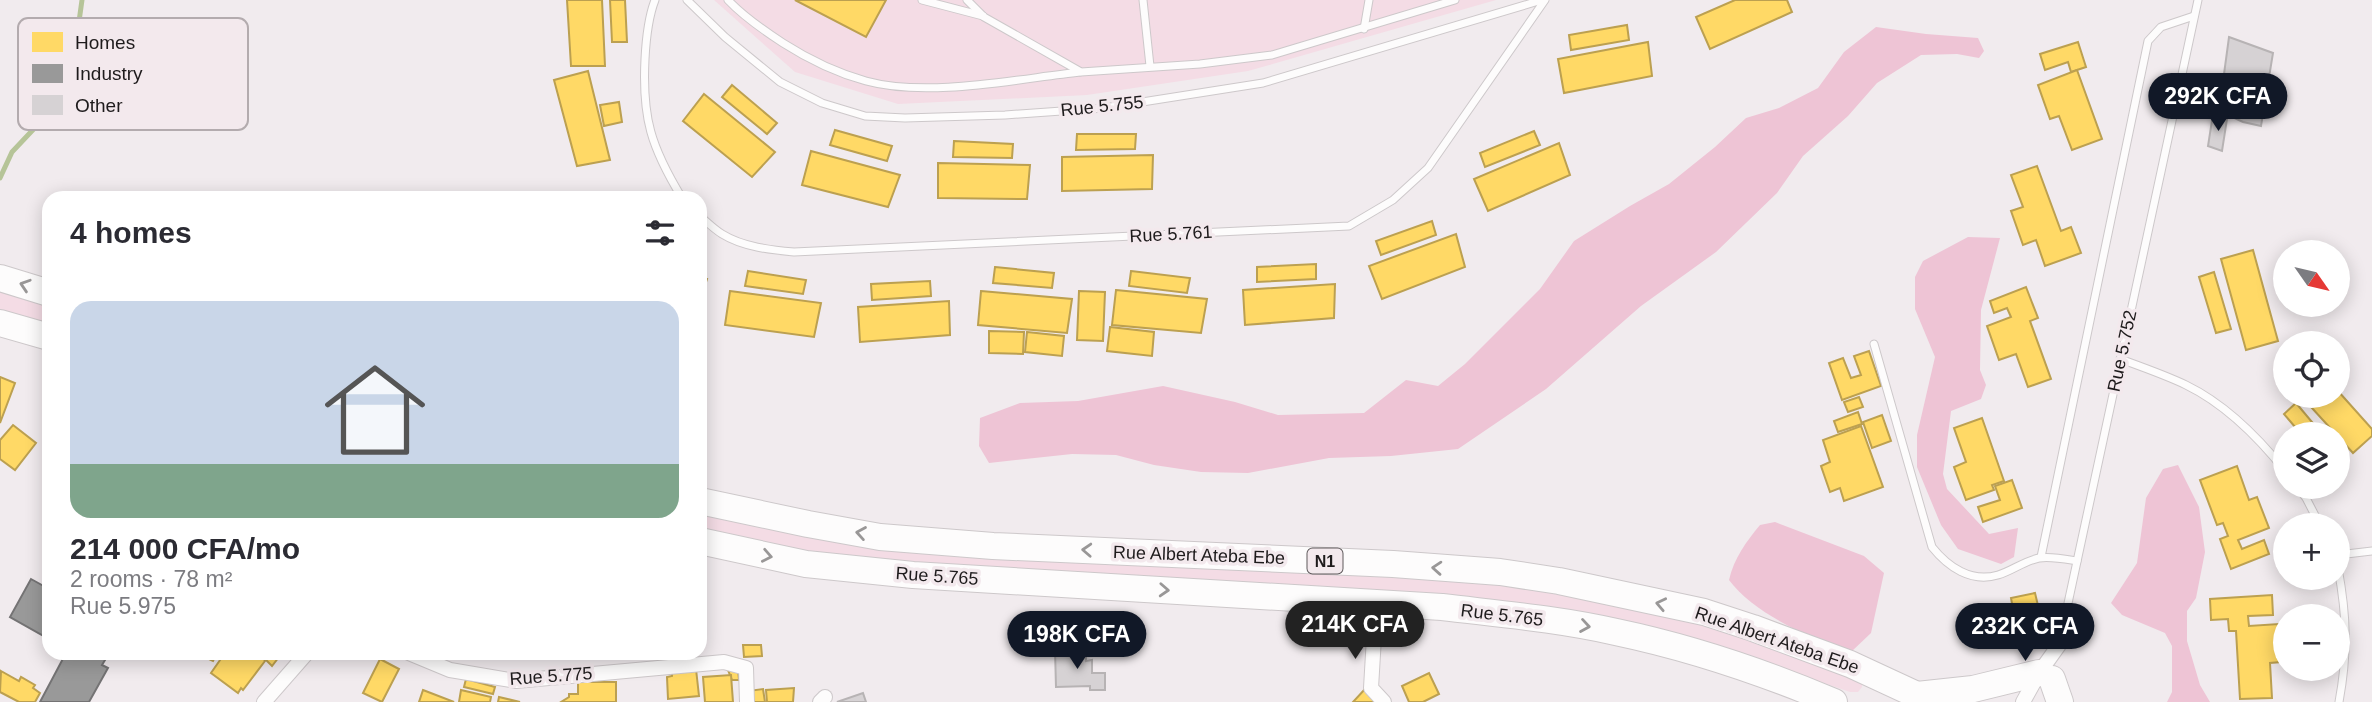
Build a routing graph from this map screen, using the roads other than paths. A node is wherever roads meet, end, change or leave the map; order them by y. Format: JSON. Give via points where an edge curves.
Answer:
{"nodes":[{"id":1,"x":656,"y":0,"type":"edge"},
{"id":2,"x":687,"y":0,"type":"edge"},
{"id":3,"x":728,"y":0,"type":"edge"},
{"id":4,"x":922,"y":0,"type":"edge"},
{"id":5,"x":967,"y":0,"type":"edge"},
{"id":6,"x":1143,"y":0,"type":"edge"},
{"id":7,"x":1370,"y":0,"type":"edge"},
{"id":8,"x":1455,"y":0,"type":"edge"},
{"id":9,"x":1544,"y":0,"type":"edge"},
{"id":10,"x":2197,"y":0,"type":"edge"},
{"id":11,"x":984,"y":16,"type":"junction"},
{"id":12,"x":2194,"y":16,"type":"junction"},
{"id":13,"x":1364,"y":29,"type":"junction"},
{"id":14,"x":1150,"y":66,"type":"junction"},
{"id":15,"x":1081,"y":72,"type":"junction"},
{"id":16,"x":678,"y":191,"type":"edge"},
{"id":17,"x":707,"y":221,"type":"edge"},
{"id":18,"x":0,"y":278,"type":"edge"},
{"id":19,"x":42,"y":291,"type":"edge"},
{"id":20,"x":0,"y":323,"type":"edge"},
{"id":21,"x":42,"y":335,"type":"edge"},
{"id":22,"x":1874,"y":344,"type":"dead end"},
{"id":23,"x":2120,"y":359,"type":"junction"},
{"id":24,"x":2273,"y":458,"type":"edge"},
{"id":25,"x":707,"y":502,"type":"edge"},
{"id":26,"x":707,"y":543,"type":"edge"},
{"id":27,"x":2372,"y":551,"type":"edge"},
{"id":28,"x":2350,"y":554,"type":"edge"},
{"id":29,"x":2041,"y":557,"type":"junction"},
{"id":30,"x":2077,"y":561,"type":"junction"},
{"id":31,"x":2341,"y":590,"type":"edge"},
{"id":32,"x":1376,"y":603,"type":"junction"},
{"id":33,"x":2059,"y":645,"type":"joint"},
{"id":34,"x":299,"y":660,"type":"edge"},
{"id":35,"x":426,"y":660,"type":"edge"},
{"id":36,"x":2049,"y":689,"type":"edge"},
{"id":37,"x":1925,"y":699,"type":"edge"},
{"id":38,"x":264,"y":702,"type":"edge"},
{"id":39,"x":747,"y":702,"type":"edge"},
{"id":40,"x":1384,"y":702,"type":"edge"},
{"id":41,"x":1834,"y":702,"type":"edge"},
{"id":42,"x":2023,"y":702,"type":"edge"},
{"id":43,"x":2339,"y":702,"type":"edge"}],
"edges":[{"from":1,"to":16,"type":"lane","via":[[646,41],[644,106],[660,160]]},
{"from":2,"to":9,"type":"lane","name":"Rue 5.755","via":[[780,82],[822,103],[865,116],[905,118],[1104,108],[1263,83]]},
{"from":3,"to":15,"type":"lane","via":[[760,28],[807,58],[866,81],[907,87],[971,85]]},
{"from":4,"to":11,"type":"lane"},
{"from":5,"to":11,"type":"lane"},
{"from":6,"to":14,"type":"lane"},
{"from":7,"to":13,"type":"lane"},
{"from":8,"to":13,"type":"lane"},
{"from":9,"to":17,"type":"lane","name":"Rue 5.761","via":[[1427,167],[1393,200],[1349,226],[794,252],[744,243]]},
{"from":10,"to":12,"type":"lane","name":"Rue 5.752"},
{"from":11,"to":15,"type":"lane"},
{"from":12,"to":23,"type":"lane","name":"Rue 5.752"},
{"from":12,"to":29,"type":"lane","via":[[2161,27],[2148,41]]},
{"from":13,"to":14,"type":"lane","via":[[1272,55]]},
{"from":14,"to":15,"type":"lane"},
{"from":19,"to":18,"type":"highway","one_way":true},
{"from":20,"to":21,"type":"highway"},
{"from":22,"to":29,"type":"lane","via":[[1931,547],[1956,571],[1985,577]]},
{"from":23,"to":24,"type":"lane","via":[[2207,397]]},
{"from":23,"to":30,"type":"lane","name":"Rue 5.752"},
{"from":37,"to":25,"type":"highway","name":"Rue Albert Ateba Ebe","number":"N1","one_way":true,"via":[[1850,664],[1704,612],[1559,580],[1394,565],[880,537]]},
{"from":26,"to":32,"type":"highway","name":"Rue 5.765","number":"N1","one_way":true,"via":[[806,564],[913,575]]},
{"from":27,"to":28,"type":"lane"},
{"from":29,"to":30,"type":"lane"},
{"from":30,"to":33,"type":"lane","name":"Rue 5.752"},
{"from":31,"to":43,"type":"lane","via":[[2346,660]]},
{"from":32,"to":40,"type":"street","via":[[1371,688]]},
{"from":32,"to":41,"type":"highway","name":"Rue 5.765","number":"N1","one_way":true,"via":[[1615,631],[1734,663]]},
{"from":33,"to":36,"type":"street"},
{"from":34,"to":38,"type":"street"},
{"from":35,"to":39,"type":"street","name":"Rue 5.775","via":[[450,670],[516,681],[724,662],[746,668]]},
{"from":36,"to":37,"type":"highway","via":[[1973,689]]},
{"from":36,"to":42,"type":"street"}]}
